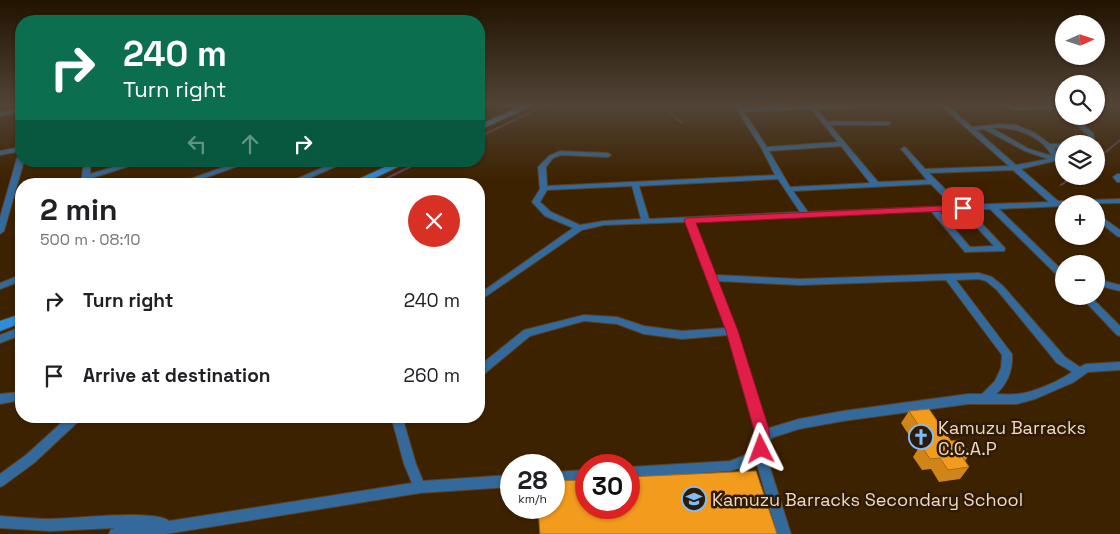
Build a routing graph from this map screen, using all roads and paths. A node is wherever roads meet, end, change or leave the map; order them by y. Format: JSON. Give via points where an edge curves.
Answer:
{"nodes":[{"id":1,"x":752,"y":129,"type":"edge"},
{"id":2,"x":831,"y":129,"type":"edge"},
{"id":3,"x":971,"y":129,"type":"edge"},
{"id":4,"x":989,"y":129,"type":"edge"},
{"id":5,"x":1025,"y":129,"type":"edge"},
{"id":6,"x":842,"y":144,"type":"junction"},
{"id":7,"x":1048,"y":146,"type":"junction"},
{"id":8,"x":1055,"y":146,"type":"edge"},
{"id":9,"x":904,"y":149,"type":"dead end"},
{"id":10,"x":15,"y":150,"type":"edge"},
{"id":11,"x":765,"y":150,"type":"junction"},
{"id":12,"x":0,"y":153,"type":"edge"},
{"id":13,"x":1055,"y":153,"type":"edge"},
{"id":14,"x":608,"y":155,"type":"dead end"},
{"id":15,"x":1055,"y":159,"type":"edge"},
{"id":16,"x":1055,"y":159,"type":"edge"},
{"id":17,"x":1013,"y":166,"type":"junction"},
{"id":18,"x":125,"y":167,"type":"edge"},
{"id":19,"x":231,"y":167,"type":"edge"},
{"id":20,"x":331,"y":167,"type":"edge"},
{"id":21,"x":392,"y":167,"type":"edge"},
{"id":22,"x":924,"y":171,"type":"junction"},
{"id":23,"x":1120,"y":176,"type":"edge"},
{"id":24,"x":780,"y":177,"type":"junction"},
{"id":25,"x":94,"y":178,"type":"edge"},
{"id":26,"x":198,"y":178,"type":"edge"},
{"id":27,"x":304,"y":178,"type":"edge"},
{"id":28,"x":367,"y":178,"type":"edge"},
{"id":29,"x":15,"y":179,"type":"edge"},
{"id":30,"x":1120,"y":180,"type":"edge"},
{"id":31,"x":933,"y":182,"type":"junction"},
{"id":32,"x":636,"y":184,"type":"junction"},
{"id":33,"x":876,"y":185,"type":"junction"},
{"id":34,"x":544,"y":188,"type":"junction"},
{"id":35,"x":787,"y":189,"type":"junction"},
{"id":36,"x":1120,"y":201,"type":"edge"},
{"id":37,"x":1105,"y":202,"type":"edge"},
{"id":38,"x":1055,"y":203,"type":"joint"},
{"id":39,"x":992,"y":206,"type":"junction"},
{"id":40,"x":961,"y":208,"type":"junction"},
{"id":41,"x":933,"y":209,"type":"junction"},
{"id":42,"x":806,"y":215,"type":"junction"},
{"id":43,"x":644,"y":220,"type":"junction"},
{"id":44,"x":689,"y":220,"type":"junction"},
{"id":45,"x":1105,"y":222,"type":"edge"},
{"id":46,"x":579,"y":228,"type":"junction"},
{"id":47,"x":0,"y":231,"type":"edge"},
{"id":48,"x":1120,"y":234,"type":"edge"},
{"id":49,"x":1055,"y":268,"type":"edge"},
{"id":50,"x":948,"y":276,"type":"junction"},
{"id":51,"x":711,"y":278,"type":"junction"},
{"id":52,"x":15,"y":280,"type":"edge"},
{"id":53,"x":1105,"y":284,"type":"edge"},
{"id":54,"x":0,"y":286,"type":"edge"},
{"id":55,"x":1120,"y":288,"type":"edge"},
{"id":56,"x":485,"y":294,"type":"edge"},
{"id":57,"x":1093,"y":305,"type":"edge"},
{"id":58,"x":15,"y":322,"type":"edge"},
{"id":59,"x":0,"y":326,"type":"edge"},
{"id":60,"x":15,"y":326,"type":"edge"},
{"id":61,"x":732,"y":331,"type":"junction"},
{"id":62,"x":1120,"y":332,"type":"edge"},
{"id":63,"x":0,"y":339,"type":"edge"},
{"id":64,"x":1120,"y":366,"type":"edge"},
{"id":65,"x":485,"y":367,"type":"edge"},
{"id":66,"x":1079,"y":371,"type":"junction"},
{"id":67,"x":15,"y":397,"type":"edge"},
{"id":68,"x":985,"y":398,"type":"junction"},
{"id":69,"x":0,"y":399,"type":"edge"},
{"id":70,"x":69,"y":423,"type":"edge"},
{"id":71,"x":398,"y":423,"type":"edge"},
{"id":72,"x":762,"y":443,"type":"junction"},
{"id":73,"x":640,"y":472,"type":"edge"},
{"id":74,"x":0,"y":481,"type":"edge"},
{"id":75,"x":500,"y":482,"type":"edge"},
{"id":76,"x":420,"y":487,"type":"junction"},
{"id":77,"x":0,"y":522,"type":"edge"},
{"id":78,"x":179,"y":526,"type":"junction"},
{"id":79,"x":116,"y":534,"type":"edge"},
{"id":80,"x":784,"y":534,"type":"edge"}],
"edges":[{"from":1,"to":11,"type":"street"},
{"from":2,"to":6,"type":"street"},
{"from":3,"to":17,"type":"street"},
{"from":4,"to":15,"type":"street","via":[[1027,150]]},
{"from":5,"to":7,"type":"street"},
{"from":6,"to":11,"type":"street"},
{"from":6,"to":33,"type":"street"},
{"from":7,"to":8,"type":"street"},
{"from":7,"to":13,"type":"street"},
{"from":9,"to":22,"type":"street"},
{"from":10,"to":12,"type":"street"},
{"from":11,"to":24,"type":"street"},
{"from":14,"to":34,"type":"street","via":[[556,154],[542,167]]},
{"from":16,"to":17,"type":"street"},
{"from":17,"to":22,"type":"street"},
{"from":17,"to":38,"type":"street"},
{"from":18,"to":25,"type":"street"},
{"from":19,"to":26,"type":"street"},
{"from":20,"to":27,"type":"street"},
{"from":21,"to":28,"type":"street"},
{"from":22,"to":31,"type":"street"},
{"from":23,"to":30,"type":"street","via":[[1117,177]]},
{"from":24,"to":32,"type":"street"},
{"from":24,"to":35,"type":"street"},
{"from":29,"to":47,"type":"street"},
{"from":31,"to":33,"type":"street"},
{"from":31,"to":40,"type":"street"},
{"from":32,"to":34,"type":"street"},
{"from":32,"to":43,"type":"street"},
{"from":33,"to":35,"type":"street"},
{"from":34,"to":46,"type":"street","via":[[543,195],[536,202],[543,210]]},
{"from":35,"to":42,"type":"street"},
{"from":36,"to":37,"type":"street"},
{"from":38,"to":39,"type":"street"},
{"from":39,"to":40,"type":"street"},
{"from":39,"to":49,"type":"street"},
{"from":40,"to":41,"type":"street"},
{"from":40,"to":41,"type":"street","via":[[1001,249],[968,250]]},
{"from":41,"to":42,"type":"street"},
{"from":42,"to":44,"type":"street"},
{"from":43,"to":44,"type":"street"},
{"from":43,"to":46,"type":"street"},
{"from":44,"to":51,"type":"street"},
{"from":45,"to":48,"type":"street"},
{"from":46,"to":56,"type":"street"},
{"from":50,"to":51,"type":"street","via":[[800,282]]},
{"from":50,"to":66,"type":"street","via":[[979,276],[993,281],[1061,360]]},
{"from":50,"to":68,"type":"street","via":[[1007,354],[1005,376],[998,388]]},
{"from":51,"to":61,"type":"street"},
{"from":52,"to":54,"type":"street"},
{"from":53,"to":55,"type":"street"},
{"from":57,"to":62,"type":"street"},
{"from":58,"to":59,"type":"street"},
{"from":60,"to":63,"type":"street"},
{"from":61,"to":65,"type":"street","via":[[682,335],[644,330],[617,321],[584,318],[527,333]]},
{"from":61,"to":72,"type":"street"},
{"from":64,"to":66,"type":"street"},
{"from":66,"to":68,"type":"street","via":[[1042,393],[1017,398]]},
{"from":67,"to":69,"type":"street"},
{"from":68,"to":72,"type":"street","via":[[820,420],[782,429]]},
{"from":70,"to":74,"type":"street"},
{"from":71,"to":76,"type":"street"},
{"from":72,"to":73,"type":"street","via":[[754,458],[743,463]]},
{"from":72,"to":80,"type":"street","via":[[762,462]]},
{"from":75,"to":76,"type":"street"},
{"from":76,"to":78,"type":"street"},
{"from":77,"to":78,"type":"street","via":[[50,525],[132,521]]},
{"from":78,"to":79,"type":"street"}]}
